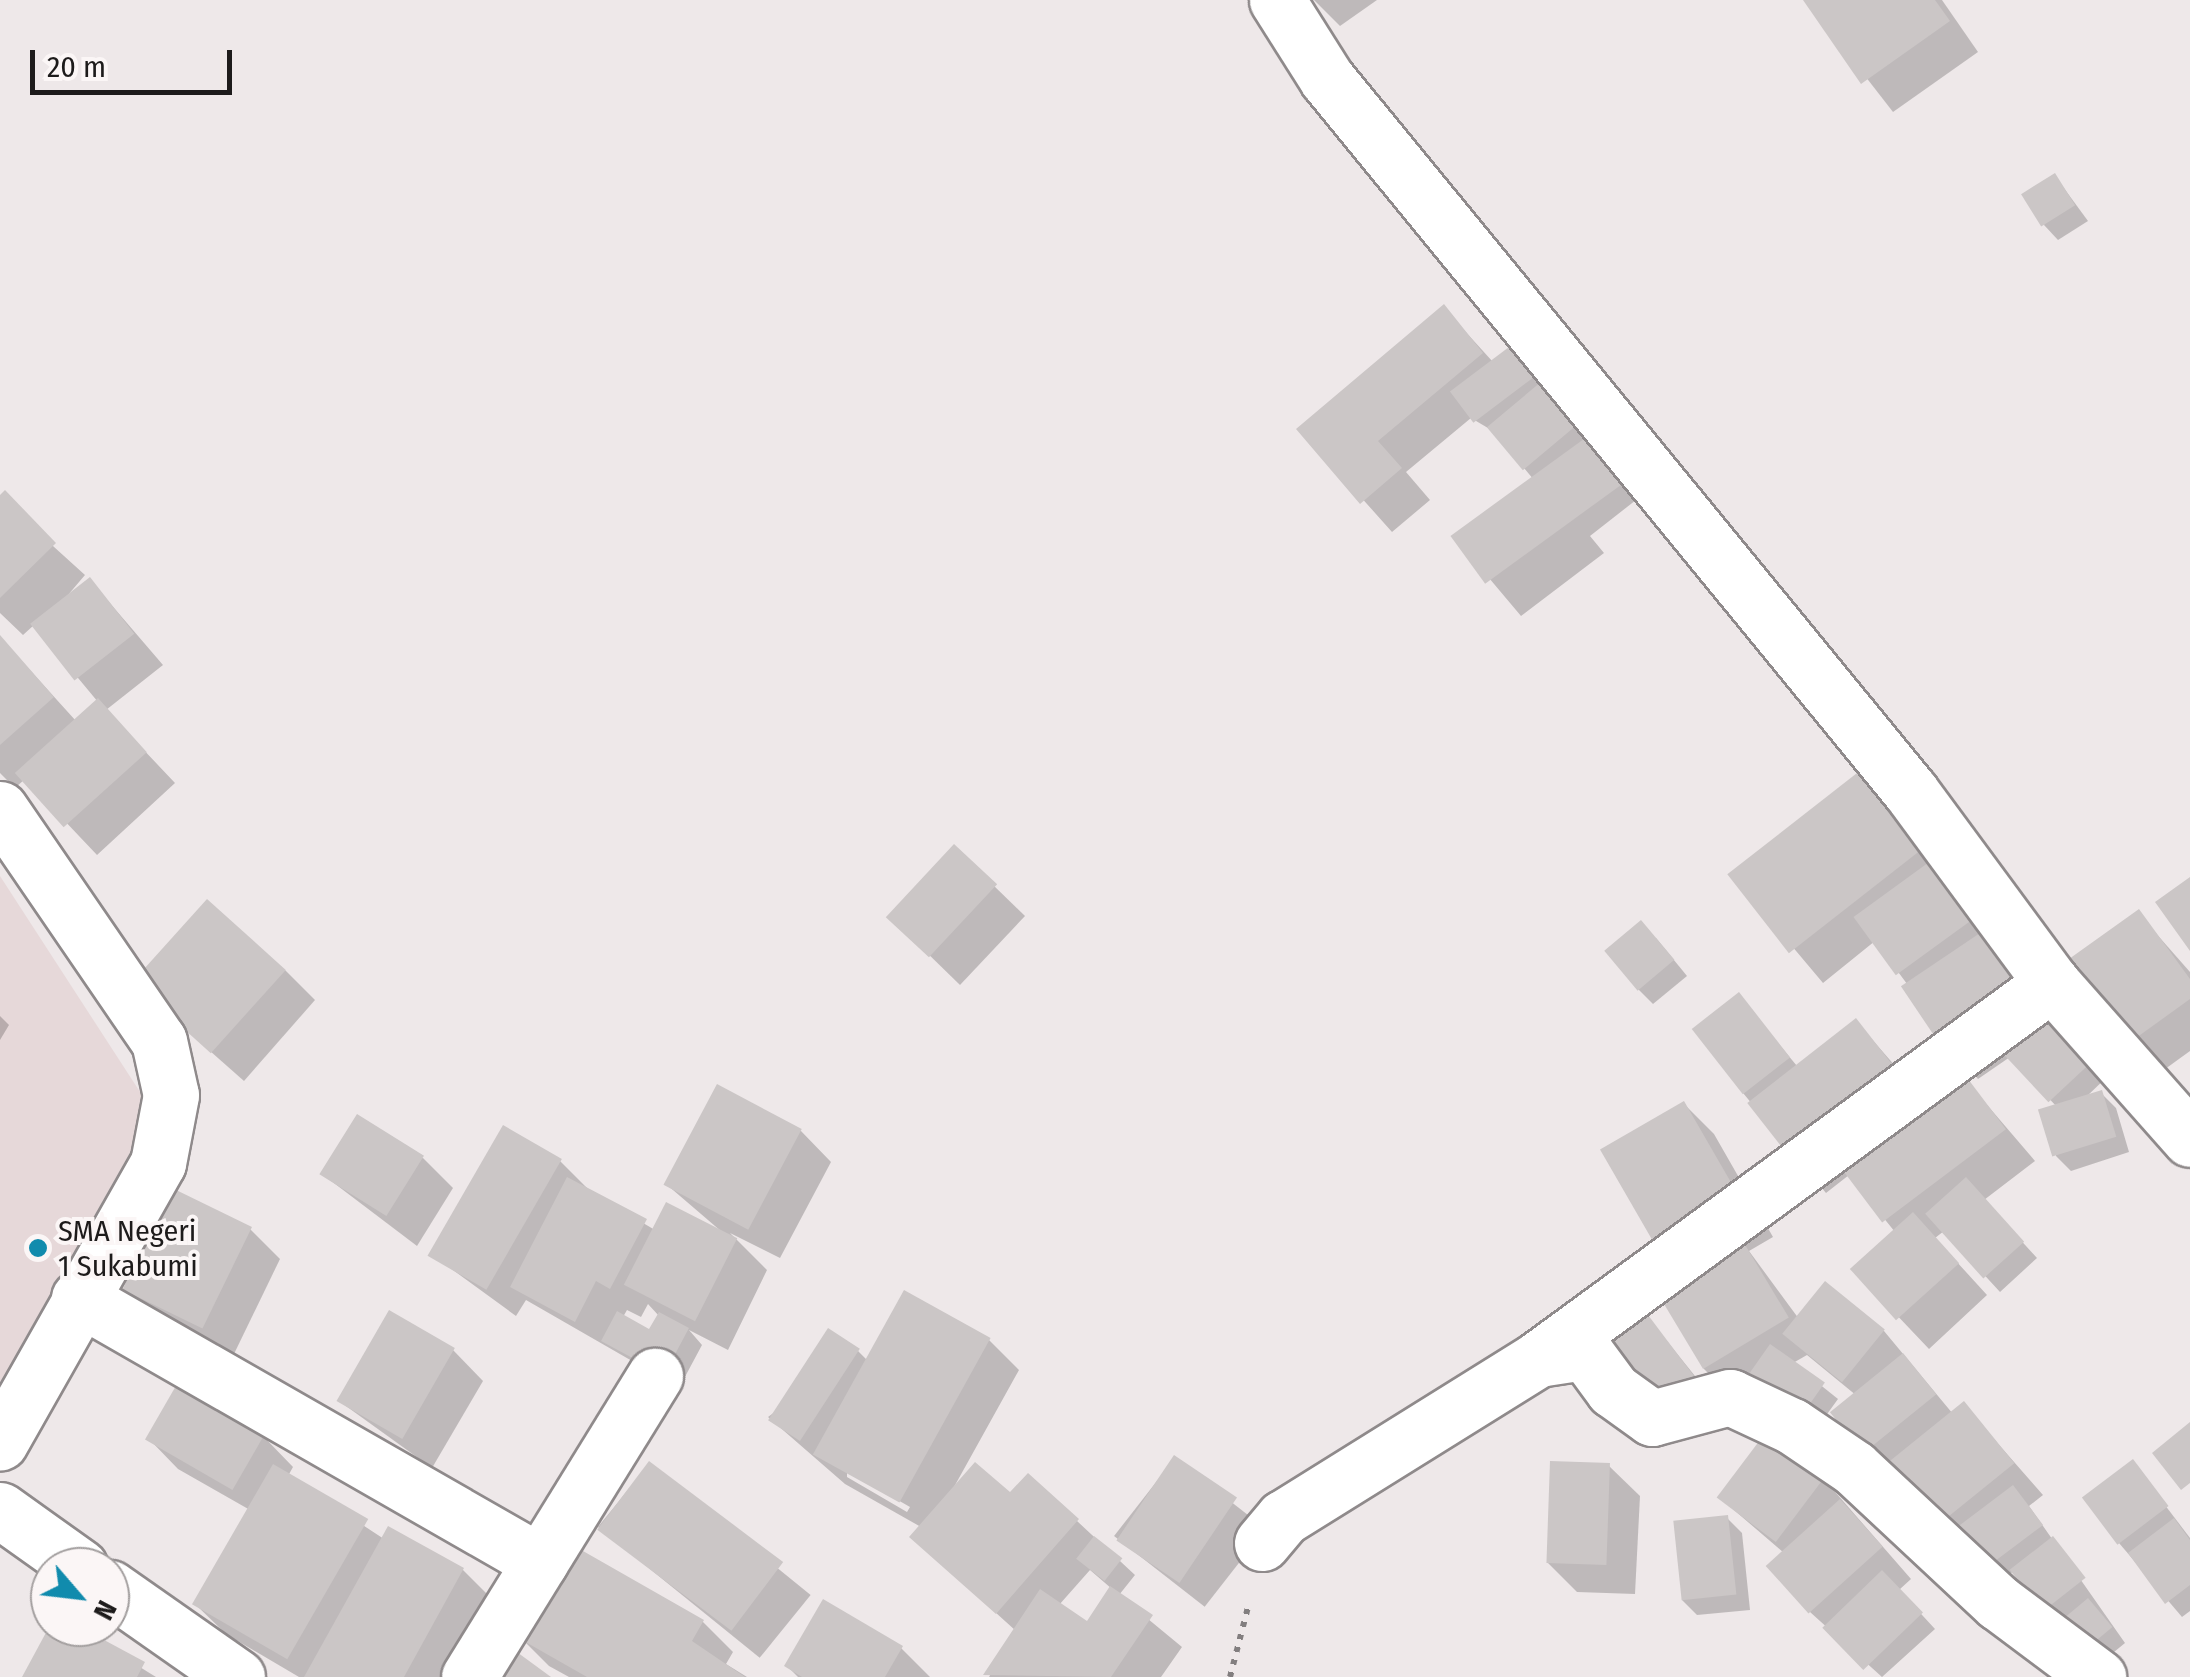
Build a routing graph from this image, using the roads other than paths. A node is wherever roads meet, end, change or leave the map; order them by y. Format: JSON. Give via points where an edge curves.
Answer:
{"nodes":[{"id":1,"x":1277,"y":0,"type":"edge"},
{"id":2,"x":0,"y":809,"type":"edge"},
{"id":3,"x":2052,"y":984,"type":"junction"},
{"id":4,"x":2190,"y":1140,"type":"edge"},
{"id":5,"x":78,"y":1298,"type":"junction"},
{"id":6,"x":1538,"y":1359,"type":"junction"},
{"id":7,"x":655,"y":1376,"type":"dead end"},
{"id":8,"x":0,"y":1442,"type":"edge"},
{"id":9,"x":0,"y":1510,"type":"edge"},
{"id":10,"x":1262,"y":1543,"type":"road end"},
{"id":11,"x":52,"y":1547,"type":"edge"},
{"id":12,"x":540,"y":1562,"type":"junction"},
{"id":13,"x":130,"y":1602,"type":"edge"},
{"id":14,"x":237,"y":1677,"type":"edge"},
{"id":15,"x":469,"y":1677,"type":"edge"},
{"id":16,"x":2098,"y":1677,"type":"edge"}],
"edges":[{"from":1,"to":3,"type":"street","via":[[1327,79],[1912,792]]},
{"from":2,"to":5,"type":"street","via":[[159,1041],[168,1073],[168,1133],[158,1163]]},
{"from":3,"to":4,"type":"street"},
{"from":3,"to":6,"type":"street"},
{"from":5,"to":8,"type":"street"},
{"from":5,"to":12,"type":"street"},
{"from":6,"to":10,"type":"street","via":[[1283,1518]]},
{"from":6,"to":16,"type":"street","via":[[1585,1352],[1613,1390],[1652,1418],[1730,1397],[1792,1426],[1854,1468],[1999,1602]]},
{"from":7,"to":12,"type":"street"},
{"from":9,"to":11,"type":"street"},
{"from":12,"to":15,"type":"street"},
{"from":13,"to":14,"type":"street"}]}
